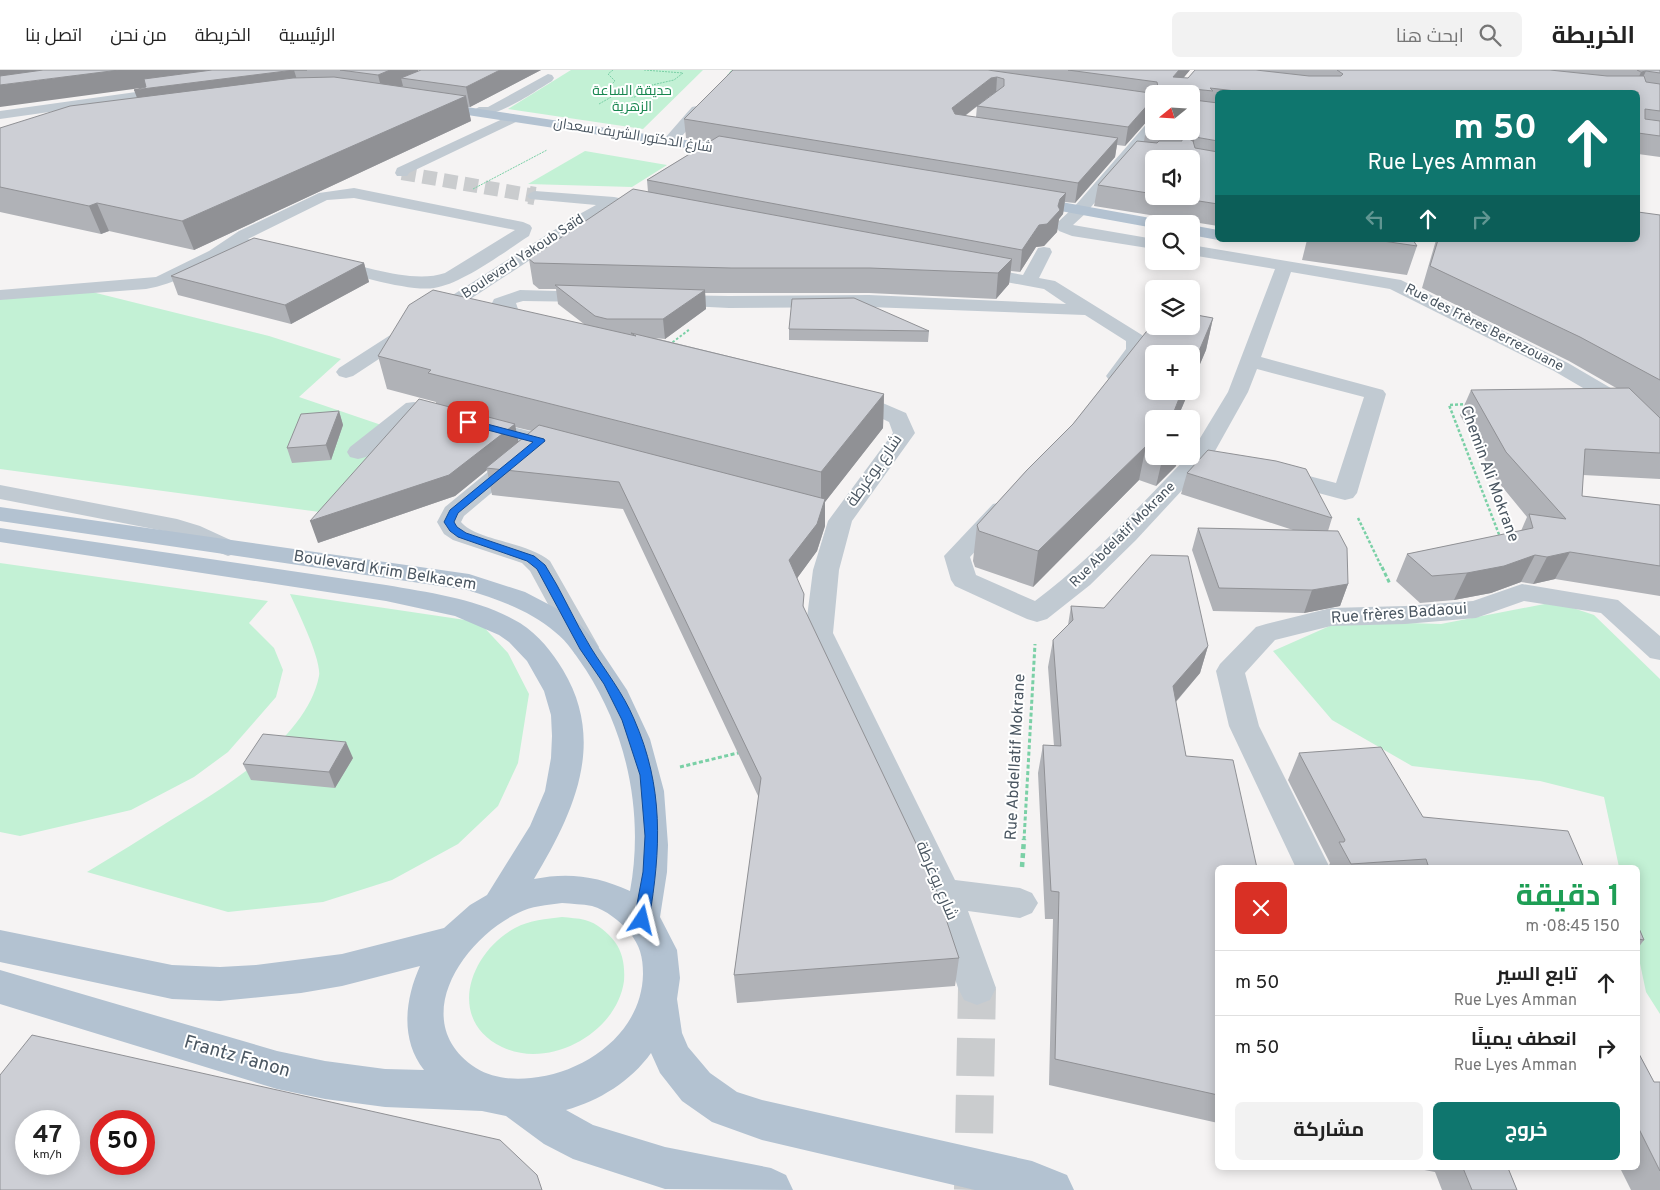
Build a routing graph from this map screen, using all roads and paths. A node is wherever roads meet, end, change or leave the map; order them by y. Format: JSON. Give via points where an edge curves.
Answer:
{"nodes":[{"id":1,"x":613,"y":70,"type":"edge"},
{"id":2,"x":646,"y":70,"type":"edge"},
{"id":3,"x":548,"y":78,"type":"dead end"},
{"id":4,"x":183,"y":89,"type":"dead end"},
{"id":5,"x":416,"y":104,"type":"edge"},
{"id":6,"x":697,"y":110,"type":"edge"},
{"id":7,"x":472,"y":112,"type":"junction"},
{"id":8,"x":0,"y":116,"type":"edge"},
{"id":9,"x":513,"y":118,"type":"junction"},
{"id":10,"x":1145,"y":135,"type":"edge"},
{"id":11,"x":670,"y":141,"type":"junction"},
{"id":12,"x":1112,"y":149,"type":"edge"},
{"id":13,"x":549,"y":150,"type":"dead end"},
{"id":14,"x":1131,"y":152,"type":"junction"},
{"id":15,"x":750,"y":154,"type":"edge"},
{"id":16,"x":1145,"y":155,"type":"edge"},
{"id":17,"x":402,"y":173,"type":"dead end"},
{"id":18,"x":466,"y":192,"type":"dead end"},
{"id":19,"x":534,"y":196,"type":"tunnel mouth"},
{"id":20,"x":1014,"y":198,"type":"edge"},
{"id":21,"x":614,"y":202,"type":"junction"},
{"id":22,"x":1080,"y":210,"type":"junction"},
{"id":23,"x":672,"y":212,"type":"edge"},
{"id":24,"x":1145,"y":222,"type":"edge"},
{"id":25,"x":1200,"y":232,"type":"edge"},
{"id":26,"x":1215,"y":234,"type":"edge"},
{"id":27,"x":234,"y":241,"type":"junction"},
{"id":28,"x":1145,"y":243,"type":"edge"},
{"id":29,"x":1200,"y":251,"type":"edge"},
{"id":30,"x":1044,"y":252,"type":"edge"},
{"id":31,"x":298,"y":256,"type":"edge"},
{"id":32,"x":316,"y":260,"type":"edge"},
{"id":33,"x":1286,"y":265,"type":"junction"},
{"id":34,"x":960,"y":268,"type":"edge"},
{"id":35,"x":1038,"y":284,"type":"junction"},
{"id":36,"x":4,"y":295,"type":"edge"},
{"id":37,"x":619,"y":298,"type":"edge"},
{"id":38,"x":649,"y":299,"type":"edge"},
{"id":39,"x":1088,"y":310,"type":"junction"},
{"id":40,"x":558,"y":333,"type":"edge"},
{"id":41,"x":1251,"y":361,"type":"junction"},
{"id":42,"x":346,"y":372,"type":"dead end"},
{"id":43,"x":1106,"y":389,"type":"edge"},
{"id":44,"x":826,"y":394,"type":"edge"},
{"id":45,"x":1468,"y":404,"type":"dead end"},
{"id":46,"x":540,"y":441,"type":"junction"},
{"id":47,"x":1660,"y":442,"type":"edge"},
{"id":48,"x":578,"y":451,"type":"edge"},
{"id":49,"x":358,"y":452,"type":"dead end"},
{"id":50,"x":1259,"y":470,"type":"edge"},
{"id":51,"x":0,"y":492,"type":"edge"},
{"id":52,"x":1345,"y":492,"type":"junction"},
{"id":53,"x":1017,"y":494,"type":"edge"},
{"id":54,"x":0,"y":514,"type":"edge"},
{"id":55,"x":0,"y":536,"type":"edge"},
{"id":56,"x":228,"y":548,"type":"junction"},
{"id":57,"x":1522,"y":592,"type":"junction"},
{"id":58,"x":1037,"y":613,"type":"junction"},
{"id":59,"x":1405,"y":615,"type":"junction"},
{"id":60,"x":586,"y":649,"type":"junction"},
{"id":61,"x":1660,"y":651,"type":"edge"},
{"id":62,"x":746,"y":751,"type":"edge"},
{"id":63,"x":646,"y":775,"type":"junction"},
{"id":64,"x":1312,"y":865,"type":"edge"},
{"id":65,"x":944,"y":893,"type":"junction"},
{"id":66,"x":1020,"y":903,"type":"joint"},
{"id":67,"x":499,"y":906,"type":"junction"},
{"id":68,"x":642,"y":920,"type":"junction"},
{"id":69,"x":454,"y":941,"type":"junction"},
{"id":70,"x":0,"y":946,"type":"edge"},
{"id":71,"x":0,"y":987,"type":"edge"},
{"id":72,"x":976,"y":988,"type":"tunnel mouth"},
{"id":73,"x":659,"y":1002,"type":"junction"},
{"id":74,"x":498,"y":1096,"type":"junction"},
{"id":75,"x":668,"y":1179,"type":"edge"},
{"id":76,"x":771,"y":1190,"type":"edge"},
{"id":77,"x":1052,"y":1190,"type":"edge"}],
"edges":[{"from":1,"to":2,"type":"path","via":[[608,74],[615,81],[601,95],[635,97],[652,85],[674,80],[683,73]]},
{"from":3,"to":7,"type":"street","via":[[491,111]]},
{"from":4,"to":8,"type":"street"},
{"from":5,"to":7,"type":"main road","name":"شارغ الدكتور الشريف سعدان"},
{"from":6,"to":11,"type":"street"},
{"from":7,"to":9,"type":"main road","name":"شارغ الدكتور الشريف سعدان"},
{"from":9,"to":11,"type":"main road","name":"شارغ الدكتور الشريف سعدان"},
{"from":9,"to":17,"type":"street"},
{"from":10,"to":14,"type":"street"},
{"from":11,"to":15,"type":"main road","name":"شارغ الدكتور الشريف سعدان"},
{"from":12,"to":14,"type":"street"},
{"from":13,"to":18,"type":"path"},
{"from":14,"to":16,"type":"street"},
{"from":14,"to":22,"type":"street"},
{"from":19,"to":21,"type":"street"},
{"from":20,"to":22,"type":"main road"},
{"from":21,"to":23,"type":"street"},
{"from":21,"to":42,"type":"street","name":"Boulevard Yakoub Saïd","via":[[582,219]]},
{"from":22,"to":24,"type":"main road"},
{"from":22,"to":28,"type":"street","via":[[1065,224],[1065,228]]},
{"from":25,"to":26,"type":"main road"},
{"from":27,"to":31,"type":"street"},
{"from":27,"to":32,"type":"street","via":[[324,196],[347,192],[524,228],[523,233],[452,277],[434,283],[414,283]]},
{"from":27,"to":36,"type":"street","via":[[215,255],[161,281]]},
{"from":29,"to":33,"type":"street"},
{"from":30,"to":35,"type":"street"},
{"from":33,"to":41,"type":"street","name":"Rue Abdelatif Mokrane"},
{"from":33,"to":47,"type":"street","name":"Rue des Frères Berrezouane","via":[[1396,284],[1561,367],[1614,398]]},
{"from":34,"to":35,"type":"street"},
{"from":35,"to":39,"type":"street"},
{"from":37,"to":40,"type":"street","via":[[520,295],[501,303],[509,307],[510,318]]},
{"from":38,"to":39,"type":"street","via":[[869,301]]},
{"from":39,"to":43,"type":"street","via":[[1136,339],[1136,349]]},
{"from":41,"to":52,"type":"street","via":[[1376,394]]},
{"from":41,"to":58,"type":"street","name":"Rue Abdelatif Mokrane","via":[[1211,457],[1094,566]]},
{"from":44,"to":65,"type":"street","name":"شارع يوغرطة","via":[[864,402],[898,418],[904,433],[831,518],[819,633]]},
{"from":45,"to":57,"type":"path","name":"Chemin Ali Mokrane","via":[[1449,405]]},
{"from":46,"to":48,"type":"street"},
{"from":46,"to":49,"type":"street","via":[[414,408]]},
{"from":46,"to":60,"type":"street","via":[[454,512],[449,522],[462,535],[531,558],[541,567]]},
{"from":50,"to":52,"type":"street"},
{"from":51,"to":56,"type":"street","via":[[168,524]]},
{"from":52,"to":59,"type":"path"},
{"from":53,"to":58,"type":"street","via":[[957,556],[964,580]]},
{"from":54,"to":56,"type":"main road","name":"Boulevard Krim Belkacem"},
{"from":55,"to":67,"type":"main road","name":"Boulevard Krim Belkacem","via":[[386,593],[447,605],[481,615],[511,629],[534,648],[552,676],[566,713],[568,749],[558,801],[535,848]]},
{"from":56,"to":60,"type":"main road","name":"Boulevard Krim Belkacem","via":[[469,582],[504,592],[532,605],[561,622]]},
{"from":57,"to":59,"type":"street","name":"Rue frères Badaoui","via":[[1476,609]]},
{"from":57,"to":61,"type":"street","name":"Rue frères Badaoui","via":[[1608,606]]},
{"from":58,"to":66,"type":"path","name":"Rue Abdellatif Mokrane"},
{"from":59,"to":64,"type":"street","name":"Rue frères Badaoui","via":[[1331,617],[1266,634],[1230,671],[1244,726]]},
{"from":60,"to":63,"type":"main road","name":"Boulevard Krim Belkacem","via":[[628,720]]},
{"from":62,"to":63,"type":"path"},
{"from":63,"to":68,"type":"main road","name":"Boulevard Krim Belkacem","via":[[652,836]]},
{"from":65,"to":66,"type":"street"},
{"from":65,"to":72,"type":"street","name":"شارع يوغرطة"},
{"from":67,"to":68,"type":"main road","via":[[530,893],[562,889],[593,892],[620,902]]},
{"from":67,"to":69,"type":"main road","via":[[474,922]]},
{"from":68,"to":73,"type":"main road","via":[[654,937],[661,957]]},
{"from":69,"to":70,"type":"main road","via":[[342,970],[220,984],[172,982]]},
{"from":69,"to":74,"type":"main road","via":[[436,968],[426,997],[426,1026],[434,1054],[454,1077]]},
{"from":71,"to":74,"type":"main road","name":"Frantz Fanon","via":[[296,1074],[385,1088]]},
{"from":73,"to":74,"type":"main road","name":"Frantz Fanon","via":[[648,1028],[630,1051],[606,1072],[577,1088],[547,1097]]},
{"from":73,"to":77,"type":"main road","via":[[663,1033],[674,1060],[696,1088],[726,1108],[762,1120],[1032,1182]]},
{"from":74,"to":75,"type":"main road","via":[[559,1130]]},
{"from":75,"to":76,"type":"main road"}]}
